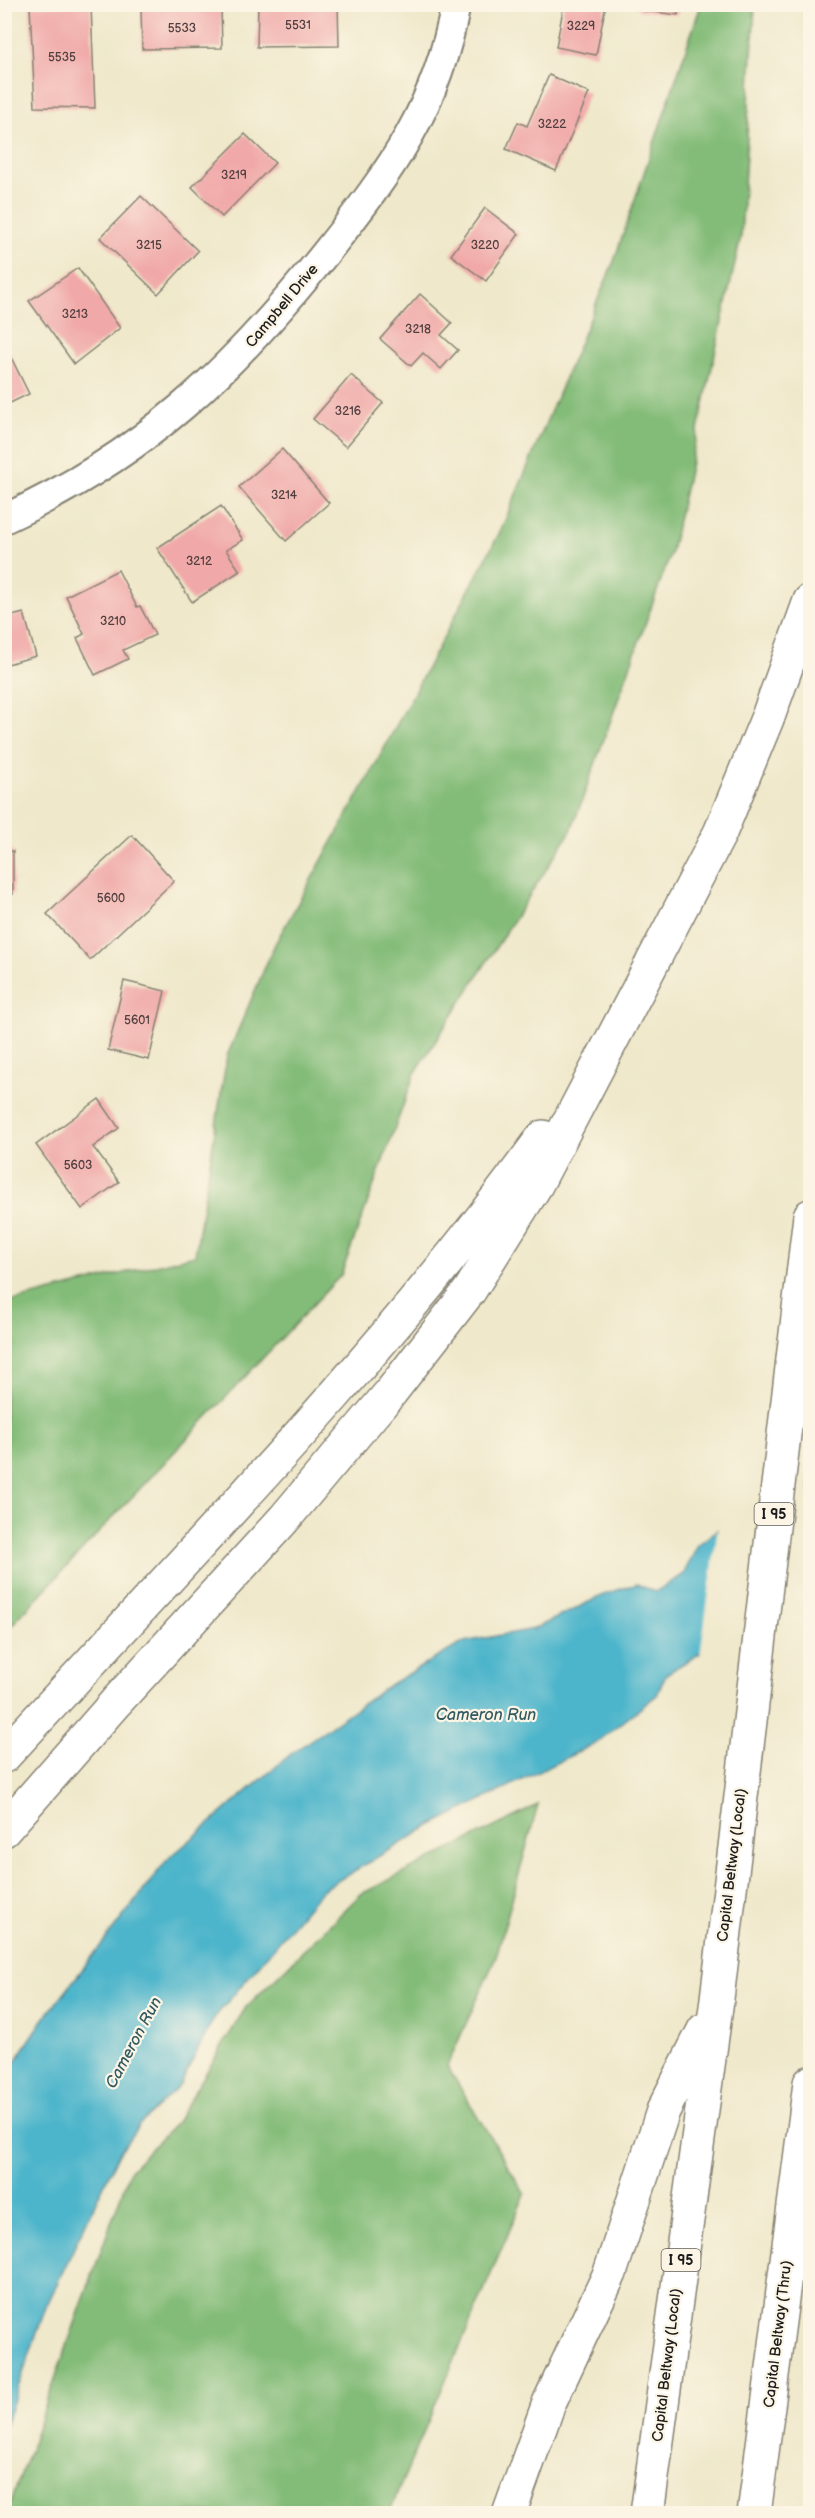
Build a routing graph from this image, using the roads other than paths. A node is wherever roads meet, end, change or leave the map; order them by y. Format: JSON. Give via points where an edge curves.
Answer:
{"nodes":[{"id":1,"x":456,"y":4,"type":"edge"},
{"id":2,"x":4,"y":519,"type":"edge"},
{"id":3,"x":810,"y":601,"type":"edge"},
{"id":4,"x":606,"y":1050,"type":"junction"},
{"id":5,"x":808,"y":1232,"type":"edge"},
{"id":6,"x":4,"y":1756,"type":"edge"},
{"id":7,"x":4,"y":1830,"type":"edge"},
{"id":8,"x":716,"y":2007,"type":"junction"},
{"id":9,"x":810,"y":2083,"type":"edge"},
{"id":10,"x":509,"y":2514,"type":"edge"},
{"id":11,"x":647,"y":2514,"type":"edge"},
{"id":12,"x":754,"y":2514,"type":"edge"}],
"edges":[{"from":1,"to":2,"type":"street","name":"Campbell Drive","via":[[449,42],[428,102],[402,151],[380,185],[288,301],[242,352],[178,412],[119,457],[53,497]]},
{"from":3,"to":4,"type":"highway","via":[[720,833]]},
{"from":4,"to":6,"type":"highway","via":[[485,1216],[332,1398]]},
{"from":4,"to":7,"type":"highway","via":[[530,1195],[470,1290],[284,1519]]},
{"from":5,"to":8,"type":"highway","name":"Capital Beltway (Local)","number":"I 95"},
{"from":8,"to":10,"type":"highway","via":[[663,2110],[610,2273],[549,2403]]},
{"from":8,"to":11,"type":"highway","name":"Capital Beltway (Local)","number":"I 95"},
{"from":9,"to":12,"type":"highway","name":"Capital Beltway (Thru)"}]}
